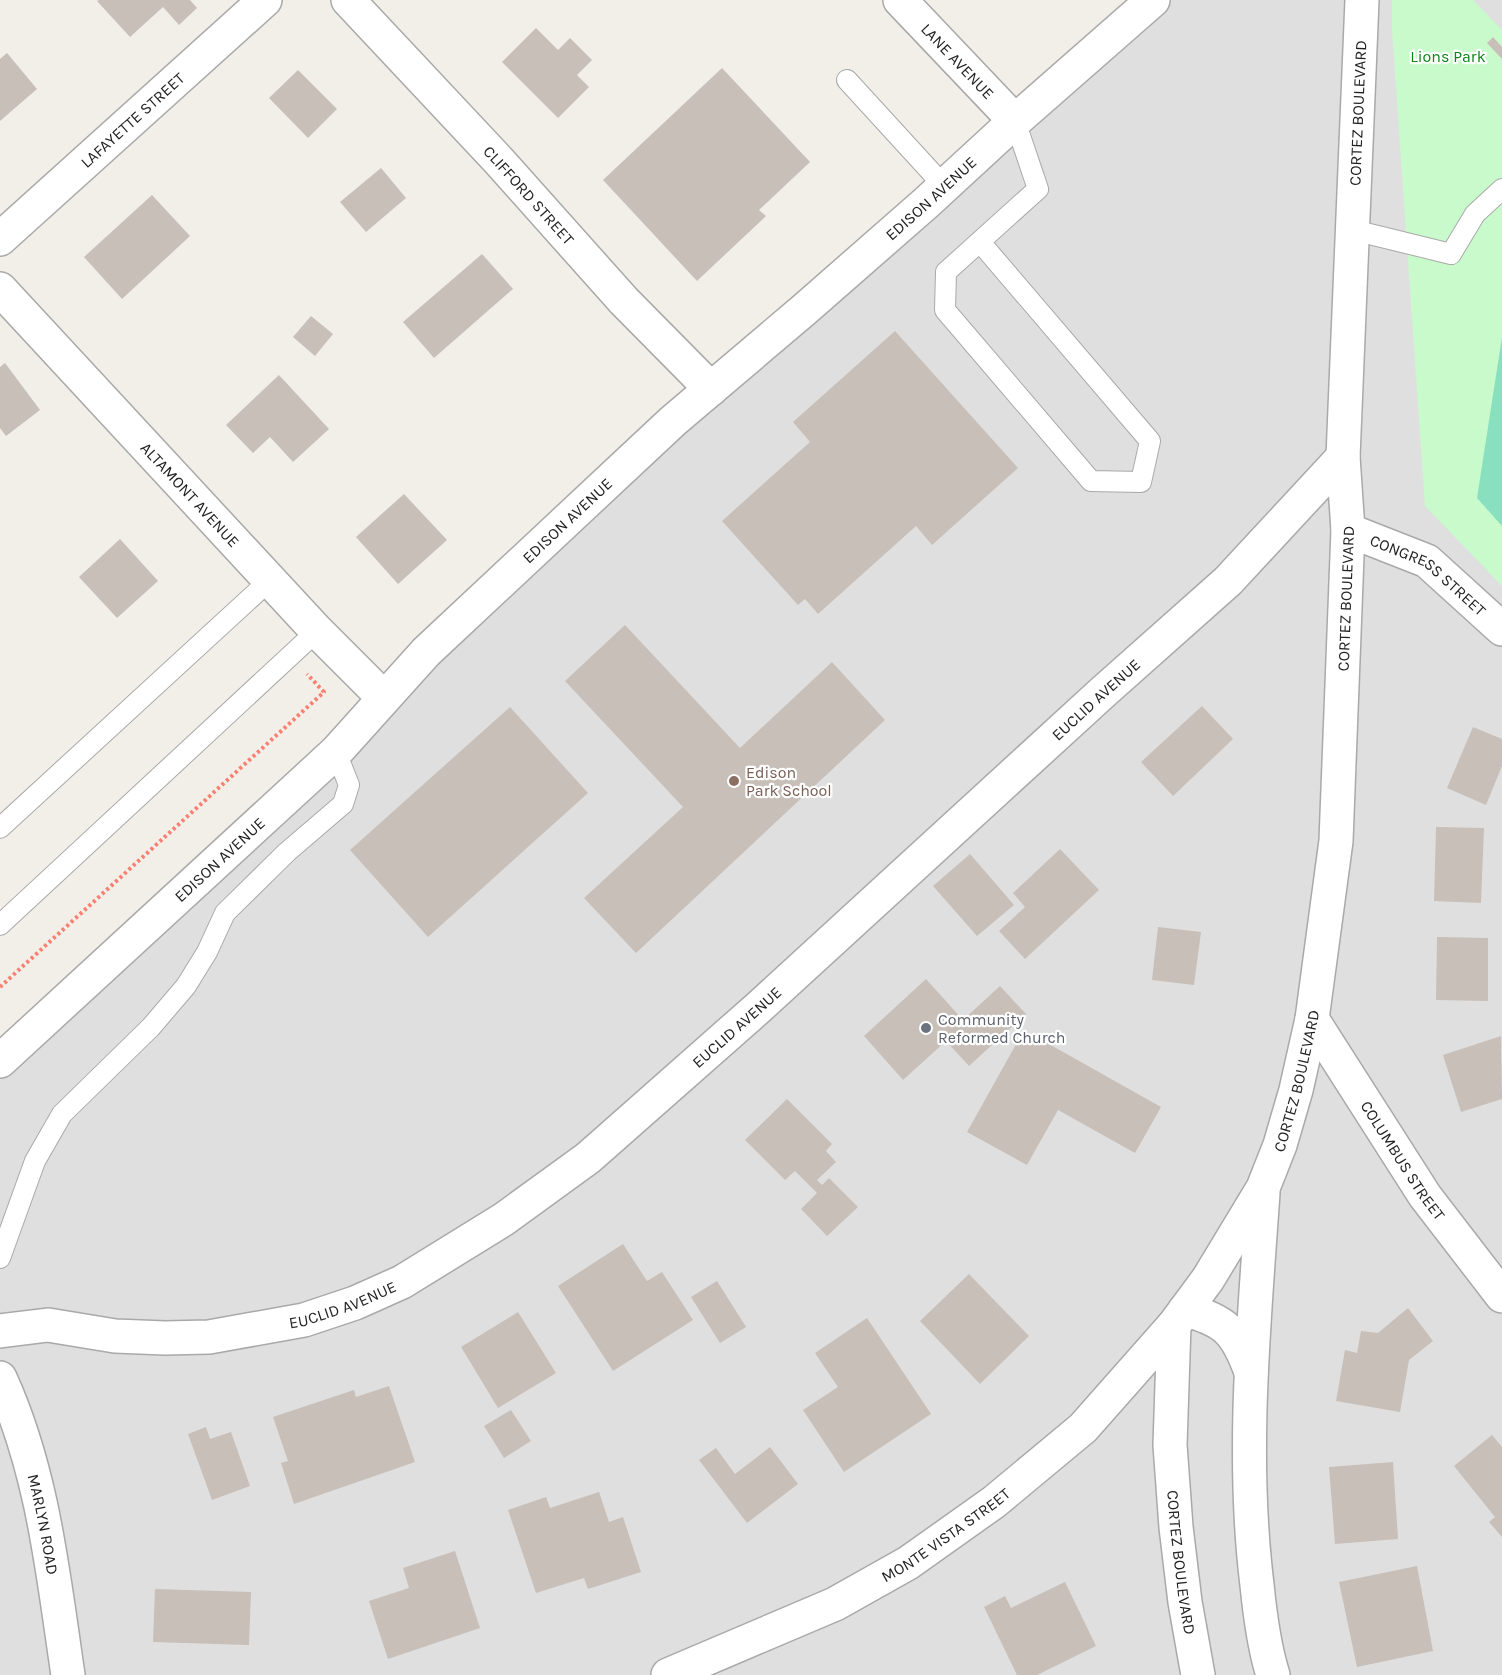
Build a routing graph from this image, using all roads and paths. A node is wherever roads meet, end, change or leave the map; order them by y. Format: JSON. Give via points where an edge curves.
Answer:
{"nodes":[{"id":1,"x":265,"y":0,"type":"edge"},
{"id":2,"x":348,"y":0,"type":"edge"},
{"id":3,"x":900,"y":0,"type":"edge"},
{"id":4,"x":1153,"y":0,"type":"edge"},
{"id":5,"x":1362,"y":0,"type":"edge"},
{"id":6,"x":847,"y":80,"type":"dead end"},
{"id":7,"x":1015,"y":121,"type":"junction"},
{"id":8,"x":944,"y":186,"type":"junction"},
{"id":9,"x":1502,"y":189,"type":"edge"},
{"id":10,"x":1353,"y":230,"type":"junction"},
{"id":11,"x":0,"y":239,"type":"edge"},
{"id":12,"x":980,"y":242,"type":"junction"},
{"id":13,"x":0,"y":289,"type":"edge"},
{"id":14,"x":711,"y":389,"type":"junction"},
{"id":15,"x":1343,"y":457,"type":"junction"},
{"id":16,"x":1348,"y":530,"type":"junction"},
{"id":17,"x":270,"y":580,"type":"junction"},
{"id":18,"x":1502,"y":629,"type":"edge"},
{"id":19,"x":317,"y":631,"type":"junction"},
{"id":20,"x":384,"y":698,"type":"junction"},
{"id":21,"x":336,"y":752,"type":"junction"},
{"id":22,"x":0,"y":828,"type":"edge"},
{"id":23,"x":0,"y":926,"type":"edge"},
{"id":24,"x":1312,"y":1019,"type":"junction"},
{"id":25,"x":0,"y":1061,"type":"edge"},
{"id":26,"x":1263,"y":1188,"type":"junction"},
{"id":27,"x":0,"y":1258,"type":"edge"},
{"id":28,"x":1502,"y":1296,"type":"edge"},
{"id":29,"x":1180,"y":1317,"type":"junction"},
{"id":30,"x":0,"y":1331,"type":"edge"},
{"id":31,"x":1252,"y":1374,"type":"junction"},
{"id":32,"x":0,"y":1378,"type":"edge"},
{"id":33,"x":68,"y":1675,"type":"edge"},
{"id":34,"x":668,"y":1675,"type":"edge"},
{"id":35,"x":1198,"y":1675,"type":"edge"},
{"id":36,"x":1273,"y":1675,"type":"edge"}],
"edges":[{"from":1,"to":11,"type":"street","name":"LAFAYETTE STREET"},
{"from":2,"to":14,"type":"street","name":"CLIFFORD STREET","via":[[499,160],[624,301]]},
{"from":3,"to":7,"type":"street","name":"LANE AVENUE"},
{"from":4,"to":7,"type":"street","name":"EDISON AVENUE"},
{"from":5,"to":10,"type":"street","name":"CORTEZ BOULEVARD"},
{"from":6,"to":8,"type":"lane"},
{"from":7,"to":8,"type":"street","name":"EDISON AVENUE"},
{"from":7,"to":12,"type":"lane","via":[[1038,189]]},
{"from":8,"to":14,"type":"street","name":"EDISON AVENUE"},
{"from":9,"to":10,"type":"lane","via":[[1475,214],[1451,254]]},
{"from":10,"to":15,"type":"street","name":"CORTEZ BOULEVARD"},
{"from":12,"to":12,"type":"lane","via":[[946,272],[945,310],[1091,481],[1141,482],[1150,441]]},
{"from":13,"to":17,"type":"street","name":"ALTAMONT AVENUE"},
{"from":14,"to":20,"type":"street","name":"EDISON AVENUE","via":[[426,652]]},
{"from":15,"to":16,"type":"street","name":"CORTEZ BOULEVARD"},
{"from":15,"to":30,"type":"street","name":"EUCLID AVENUE","via":[[1228,581],[588,1158],[504,1219],[402,1282],[304,1320],[209,1337],[115,1336],[48,1325]]},
{"from":16,"to":18,"type":"street","name":"CONGRESS STREET","via":[[1427,561]]},
{"from":16,"to":24,"type":"street","name":"CORTEZ BOULEVARD","via":[[1336,841]]},
{"from":17,"to":19,"type":"street","name":"ALTAMONT AVENUE"},
{"from":17,"to":22,"type":"lane"},
{"from":19,"to":20,"type":"street","name":"ALTAMONT AVENUE"},
{"from":19,"to":23,"type":"lane"},
{"from":20,"to":21,"type":"street","name":"EDISON AVENUE"},
{"from":21,"to":25,"type":"street","name":"EDISON AVENUE"},
{"from":21,"to":27,"type":"lane","via":[[349,785],[343,804],[225,913],[186,986],[151,1027],[62,1114],[35,1161]]},
{"from":24,"to":26,"type":"street","name":"CORTEZ BOULEVARD","via":[[1280,1146]]},
{"from":24,"to":28,"type":"street","name":"COLUMBUS STREET","via":[[1425,1196]]},
{"from":26,"to":29,"type":"street","name":"CORTEZ BOULEVARD"},
{"from":26,"to":31,"type":"street","name":"CORTEZ BOULEVARD"},
{"from":29,"to":31,"type":"street","name":"CORTEZ BOULEVARD","via":[[1207,1315],[1228,1328],[1242,1346]]},
{"from":29,"to":34,"type":"street","name":"MONTE VISTA STREET","via":[[1083,1428],[994,1502],[908,1563],[835,1604]]},
{"from":29,"to":35,"type":"street","name":"CORTEZ BOULEVARD","via":[[1170,1445],[1183,1581]]},
{"from":31,"to":36,"type":"street","name":"CORTEZ BOULEVARD","via":[[1248,1472],[1252,1542]]},
{"from":32,"to":33,"type":"street","name":"MARLYN ROAD","via":[[14,1407],[46,1523]]}]}
